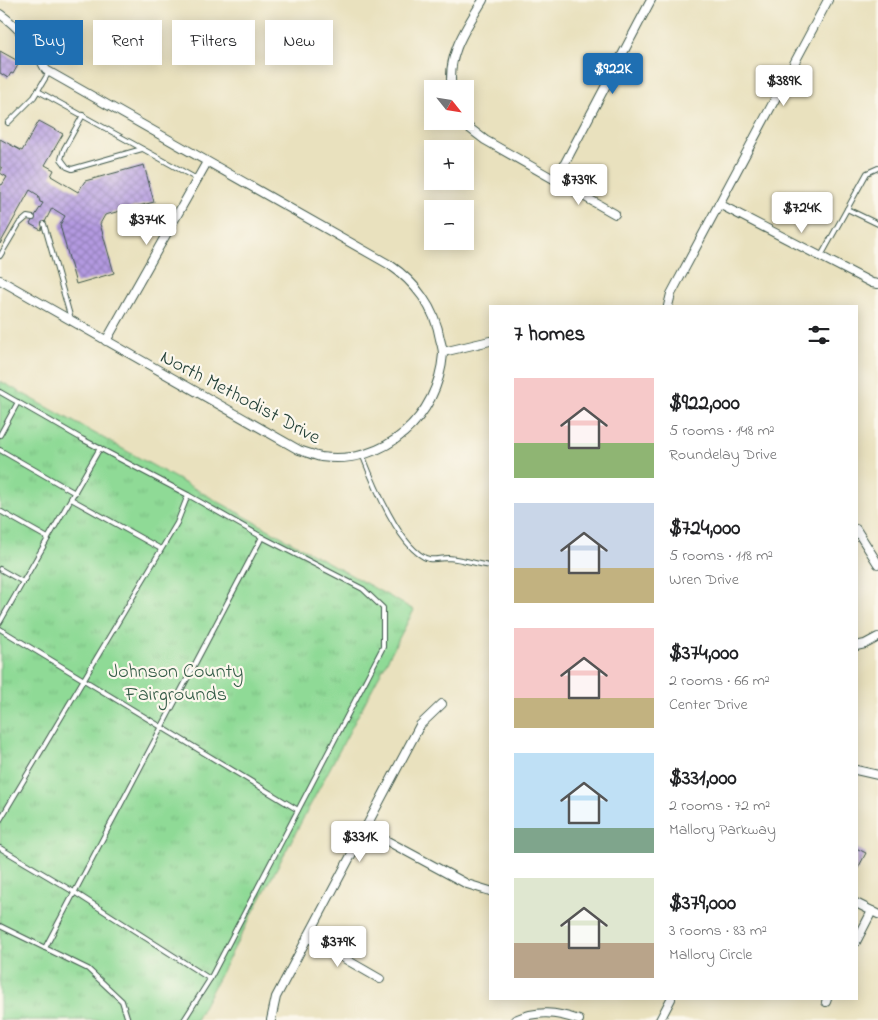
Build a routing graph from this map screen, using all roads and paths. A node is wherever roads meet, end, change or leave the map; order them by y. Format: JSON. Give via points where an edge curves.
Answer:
{"nodes":[{"id":1,"x":483,"y":0,"type":"edge"},
{"id":2,"x":651,"y":0,"type":"edge"},
{"id":3,"x":828,"y":0,"type":"edge"},
{"id":4,"x":0,"y":14,"type":"edge"},
{"id":5,"x":49,"y":72,"type":"junction"},
{"id":6,"x":450,"y":80,"type":"edge"},
{"id":7,"x":38,"y":91,"type":"junction"},
{"id":8,"x":83,"y":115,"type":"junction"},
{"id":9,"x":8,"y":123,"type":"dead end"},
{"id":10,"x":472,"y":130,"type":"edge"},
{"id":11,"x":142,"y":148,"type":"junction"},
{"id":12,"x":207,"y":162,"type":"junction"},
{"id":13,"x":878,"y":168,"type":"edge"},
{"id":14,"x":197,"y":179,"type":"junction"},
{"id":15,"x":556,"y":180,"type":"junction"},
{"id":16,"x":719,"y":204,"type":"junction"},
{"id":17,"x":847,"y":210,"type":"junction"},
{"id":18,"x":615,"y":214,"type":"dead end"},
{"id":19,"x":33,"y":218,"type":"dead end"},
{"id":20,"x":44,"y":224,"type":"dead end"},
{"id":21,"x":878,"y":224,"type":"edge"},
{"id":22,"x":0,"y":256,"type":"edge"},
{"id":23,"x":821,"y":256,"type":"junction"},
{"id":24,"x":0,"y":280,"type":"edge"},
{"id":25,"x":878,"y":284,"type":"edge"},
{"id":26,"x":668,"y":305,"type":"edge"},
{"id":27,"x":72,"y":321,"type":"junction"},
{"id":28,"x":106,"y":341,"type":"junction"},
{"id":29,"x":489,"y":341,"type":"edge"},
{"id":30,"x":443,"y":352,"type":"junction"},
{"id":31,"x":0,"y":392,"type":"edge"},
{"id":32,"x":18,"y":402,"type":"junction"},
{"id":33,"x":0,"y":435,"type":"edge"},
{"id":34,"x":100,"y":448,"type":"junction"},
{"id":35,"x":0,"y":450,"type":"edge"},
{"id":36,"x":362,"y":454,"type":"junction"},
{"id":37,"x":74,"y":493,"type":"junction"},
{"id":38,"x":188,"y":495,"type":"junction"},
{"id":39,"x":71,"y":499,"type":"junction"},
{"id":40,"x":0,"y":511,"type":"edge"},
{"id":41,"x":858,"y":532,"type":"edge"},
{"id":42,"x":262,"y":537,"type":"junction"},
{"id":43,"x":48,"y":538,"type":"junction"},
{"id":44,"x":161,"y":549,"type":"junction"},
{"id":45,"x":878,"y":564,"type":"edge"},
{"id":46,"x":489,"y":566,"type":"edge"},
{"id":47,"x":0,"y":569,"type":"edge"},
{"id":48,"x":23,"y":582,"type":"junction"},
{"id":49,"x":0,"y":622,"type":"edge"},
{"id":50,"x":0,"y":629,"type":"edge"},
{"id":51,"x":878,"y":637,"type":"edge"},
{"id":52,"x":858,"y":646,"type":"edge"},
{"id":53,"x":84,"y":680,"type":"junction"},
{"id":54,"x":442,"y":704,"type":"dead end"},
{"id":55,"x":162,"y":726,"type":"junction"},
{"id":56,"x":858,"y":771,"type":"edge"},
{"id":57,"x":878,"y":776,"type":"edge"},
{"id":58,"x":298,"y":810,"type":"junction"},
{"id":59,"x":0,"y":820,"type":"edge"},
{"id":60,"x":365,"y":829,"type":"junction"},
{"id":61,"x":0,"y":848,"type":"edge"},
{"id":62,"x":489,"y":891,"type":"edge"},
{"id":63,"x":74,"y":892,"type":"junction"},
{"id":64,"x":858,"y":904,"type":"edge"},
{"id":65,"x":875,"y":912,"type":"edge"},
{"id":66,"x":0,"y":926,"type":"edge"},
{"id":67,"x":308,"y":937,"type":"junction"},
{"id":68,"x":858,"y":939,"type":"edge"},
{"id":69,"x":45,"y":948,"type":"junction"},
{"id":70,"x":210,"y":979,"type":"junction"},
{"id":71,"x":380,"y":979,"type":"dead end"},
{"id":72,"x":670,"y":1000,"type":"edge"},
{"id":73,"x":128,"y":1020,"type":"edge"},
{"id":74,"x":184,"y":1020,"type":"edge"},
{"id":75,"x":271,"y":1020,"type":"edge"},
{"id":76,"x":515,"y":1020,"type":"edge"},
{"id":77,"x":579,"y":1020,"type":"edge"},
{"id":78,"x":660,"y":1020,"type":"edge"}],
"edges":[{"from":1,"to":6,"type":"street","via":[[459,40]]},
{"from":2,"to":15,"type":"street"},
{"from":3,"to":16,"type":"street"},
{"from":4,"to":5,"type":"street","via":[[24,36]]},
{"from":5,"to":7,"type":"lane"},
{"from":5,"to":12,"type":"street","name":"North Methodist Drive"},
{"from":7,"to":8,"type":"lane"},
{"from":7,"to":9,"type":"lane"},
{"from":8,"to":11,"type":"lane"},
{"from":8,"to":11,"type":"lane","via":[[64,149],[61,159],[67,168],[83,167]]},
{"from":10,"to":15,"type":"street"},
{"from":11,"to":14,"type":"lane"},
{"from":12,"to":14,"type":"street"},
{"from":12,"to":30,"type":"street","name":"North Methodist Drive","via":[[404,275],[425,300],[434,317]]},
{"from":13,"to":17,"type":"lane","via":[[867,173]]},
{"from":14,"to":28,"type":"street"},
{"from":15,"to":18,"type":"street"},
{"from":16,"to":23,"type":"street"},
{"from":16,"to":26,"type":"street"},
{"from":17,"to":21,"type":"lane"},
{"from":17,"to":23,"type":"lane"},
{"from":19,"to":22,"type":"lane","via":[[27,217],[19,224]]},
{"from":20,"to":27,"type":"lane"},
{"from":23,"to":25,"type":"street"},
{"from":24,"to":27,"type":"street","name":"North Methodist Drive"},
{"from":27,"to":28,"type":"street","name":"North Methodist Drive"},
{"from":28,"to":36,"type":"street","name":"North Methodist Drive","via":[[299,450],[320,456]]},
{"from":29,"to":30,"type":"street"},
{"from":30,"to":36,"type":"street","name":"North Methodist Drive","via":[[432,393],[417,420],[402,435]]},
{"from":31,"to":32,"type":"lane"},
{"from":32,"to":33,"type":"lane"},
{"from":32,"to":34,"type":"lane"},
{"from":34,"to":37,"type":"lane"},
{"from":34,"to":38,"type":"lane"},
{"from":35,"to":37,"type":"lane"},
{"from":36,"to":46,"type":"lane","via":[[383,504],[414,551],[429,559],[447,558]]},
{"from":37,"to":39,"type":"lane"},
{"from":38,"to":42,"type":"lane"},
{"from":38,"to":44,"type":"lane","via":[[177,523]]},
{"from":39,"to":43,"type":"lane"},
{"from":39,"to":44,"type":"lane"},
{"from":40,"to":43,"type":"lane"},
{"from":41,"to":45,"type":"street"},
{"from":42,"to":55,"type":"lane"},
{"from":42,"to":58,"type":"lane","via":[[363,589],[383,608],[383,647]]},
{"from":43,"to":48,"type":"lane"},
{"from":44,"to":53,"type":"lane"},
{"from":47,"to":48,"type":"lane"},
{"from":48,"to":49,"type":"lane"},
{"from":50,"to":53,"type":"lane"},
{"from":51,"to":52,"type":"street"},
{"from":53,"to":55,"type":"lane"},
{"from":53,"to":59,"type":"lane"},
{"from":54,"to":60,"type":"street","via":[[420,726]]},
{"from":55,"to":58,"type":"lane"},
{"from":55,"to":63,"type":"lane"},
{"from":56,"to":57,"type":"street"},
{"from":58,"to":70,"type":"lane"},
{"from":60,"to":62,"type":"street","via":[[467,884]]},
{"from":60,"to":67,"type":"street"},
{"from":61,"to":63,"type":"lane"},
{"from":63,"to":69,"type":"lane"},
{"from":63,"to":70,"type":"lane"},
{"from":64,"to":65,"type":"street"},
{"from":65,"to":68,"type":"street"},
{"from":66,"to":69,"type":"lane"},
{"from":67,"to":71,"type":"street"},
{"from":67,"to":75,"type":"street","via":[[276,998]]},
{"from":69,"to":73,"type":"lane","via":[[88,969],[122,1001]]},
{"from":70,"to":74,"type":"lane"},
{"from":72,"to":78,"type":"street"},
{"from":76,"to":77,"type":"street","via":[[545,1012]]}]}
